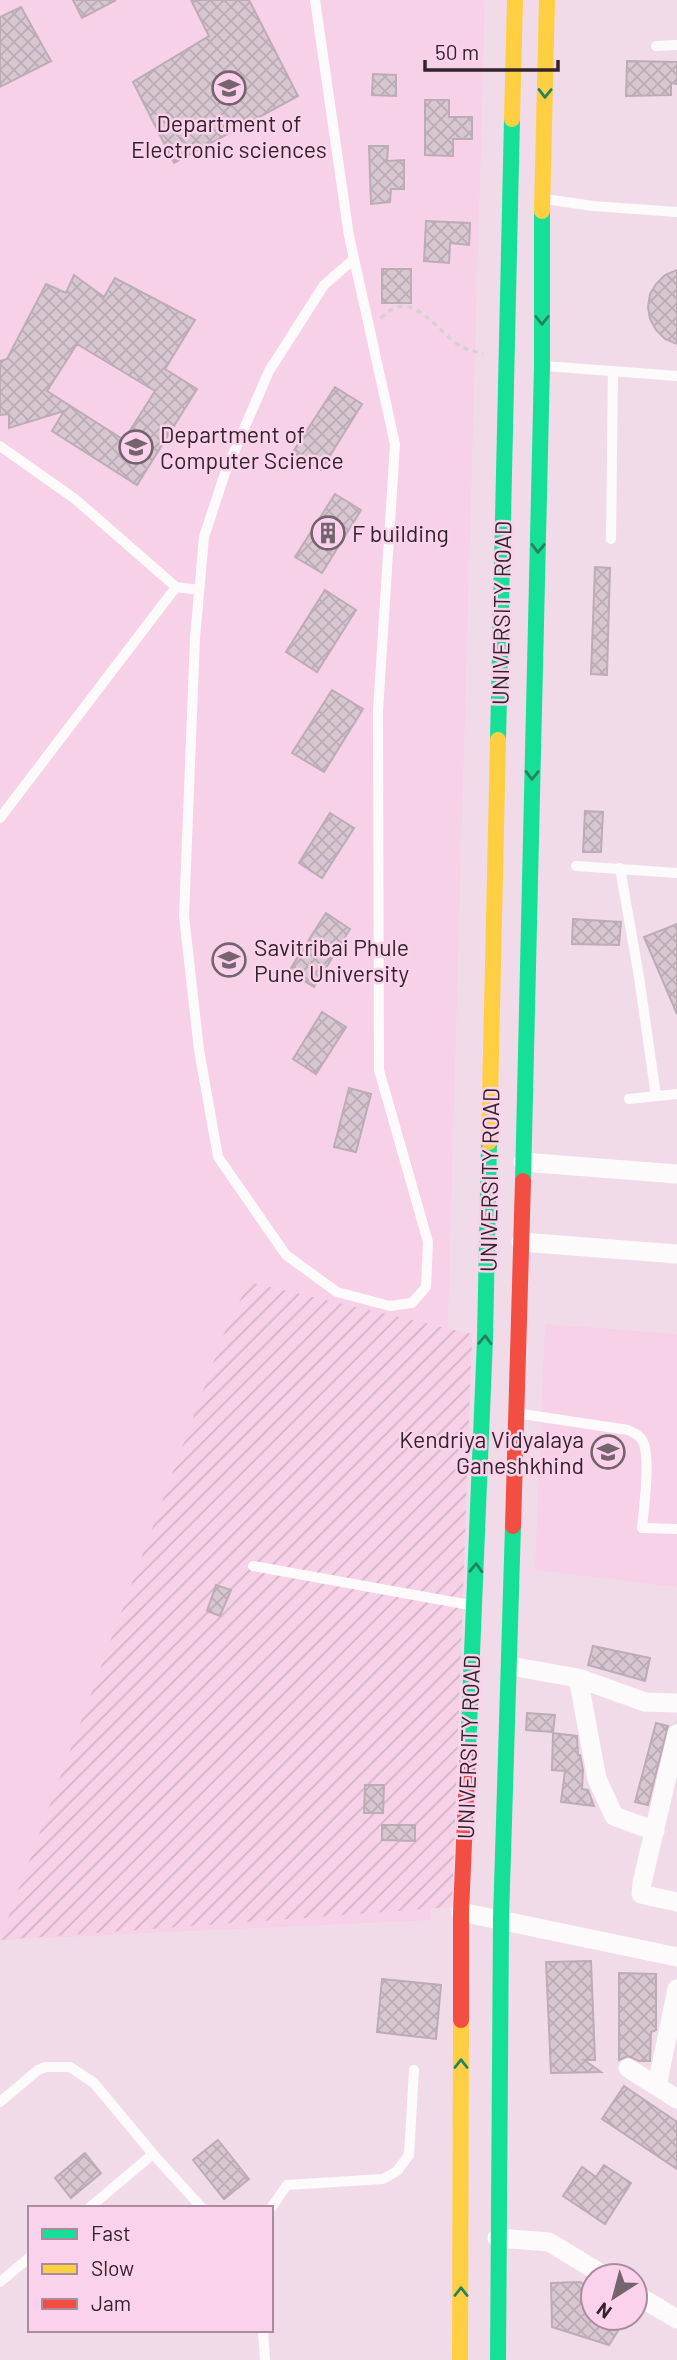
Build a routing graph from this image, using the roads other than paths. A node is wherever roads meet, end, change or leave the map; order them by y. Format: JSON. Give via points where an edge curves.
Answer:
{"nodes":[{"id":1,"x":315,"y":0,"type":"edge"},
{"id":2,"x":515,"y":0,"type":"edge"},
{"id":3,"x":547,"y":0,"type":"edge"},
{"id":4,"x":677,"y":45,"type":"edge"},
{"id":5,"x":656,"y":46,"type":"dead end"},
{"id":6,"x":542,"y":198,"type":"junction"},
{"id":7,"x":677,"y":212,"type":"edge"},
{"id":8,"x":354,"y":259,"type":"junction"},
{"id":9,"x":542,"y":366,"type":"junction"},
{"id":10,"x":613,"y":371,"type":"junction"},
{"id":11,"x":677,"y":376,"type":"edge"},
{"id":12,"x":0,"y":446,"type":"edge"},
{"id":13,"x":611,"y":539,"type":"dead end"},
{"id":14,"x":176,"y":587,"type":"junction"},
{"id":15,"x":199,"y":590,"type":"junction"},
{"id":16,"x":0,"y":818,"type":"edge"},
{"id":17,"x":576,"y":866,"type":"dead end"},
{"id":18,"x":620,"y":868,"type":"junction"},
{"id":19,"x":677,"y":873,"type":"edge"},
{"id":20,"x":677,"y":1094,"type":"edge"},
{"id":21,"x":656,"y":1096,"type":"junction"},
{"id":22,"x":629,"y":1099,"type":"dead end"},
{"id":23,"x":523,"y":1162,"type":"junction"},
{"id":24,"x":677,"y":1174,"type":"edge"},
{"id":25,"x":521,"y":1242,"type":"junction"},
{"id":26,"x":677,"y":1254,"type":"edge"},
{"id":27,"x":517,"y":1413,"type":"junction"},
{"id":28,"x":677,"y":1529,"type":"edge"},
{"id":29,"x":253,"y":1566,"type":"dead end"},
{"id":30,"x":474,"y":1606,"type":"junction"},
{"id":31,"x":510,"y":1666,"type":"junction"},
{"id":32,"x":578,"y":1678,"type":"junction"},
{"id":33,"x":677,"y":1703,"type":"edge"},
{"id":34,"x":677,"y":1734,"type":"edge"},
{"id":35,"x":655,"y":1831,"type":"junction"},
{"id":36,"x":677,"y":1902,"type":"edge"},
{"id":37,"x":461,"y":1912,"type":"junction"},
{"id":38,"x":501,"y":1919,"type":"junction"},
{"id":39,"x":677,"y":1957,"type":"edge"},
{"id":40,"x":677,"y":1989,"type":"edge"},
{"id":41,"x":628,"y":2068,"type":"dead end"},
{"id":42,"x":414,"y":2070,"type":"dead end"},
{"id":43,"x":657,"y":2086,"type":"junction"},
{"id":44,"x":677,"y":2099,"type":"edge"},
{"id":45,"x":0,"y":2102,"type":"edge"},
{"id":46,"x":153,"y":2154,"type":"junction"},
{"id":47,"x":91,"y":2206,"type":"edge"},
{"id":48,"x":200,"y":2206,"type":"edge"},
{"id":49,"x":272,"y":2206,"type":"edge"},
{"id":50,"x":497,"y":2238,"type":"junction"},
{"id":51,"x":28,"y":2259,"type":"edge"},
{"id":52,"x":582,"y":2262,"type":"edge"},
{"id":53,"x":0,"y":2282,"type":"edge"},
{"id":54,"x":649,"y":2302,"type":"edge"},
{"id":55,"x":677,"y":2319,"type":"edge"},
{"id":56,"x":263,"y":2332,"type":"edge"},
{"id":57,"x":265,"y":2360,"type":"edge"},
{"id":58,"x":460,"y":2360,"type":"edge"},
{"id":59,"x":498,"y":2360,"type":"edge"}],
"edges":[{"from":1,"to":8,"type":"lane"},
{"from":30,"to":2,"type":"main road","name":"UNIVERSITY ROAD","one_way":true,"via":[[485,1339]]},
{"from":3,"to":6,"type":"main road","name":"UNIVERSITY ROAD","one_way":true},
{"from":4,"to":5,"type":"lane"},
{"from":6,"to":7,"type":"lane"},
{"from":6,"to":9,"type":"main road","name":"UNIVERSITY ROAD","one_way":true},
{"from":8,"to":15,"type":"lane","via":[[324,285],[269,371],[220,486],[204,537]]},
{"from":8,"to":15,"type":"lane","via":[[395,444],[378,711],[379,1070],[428,1242],[426,1287],[412,1303],[390,1306],[337,1292],[286,1255],[218,1157],[199,1050],[184,916]]},
{"from":9,"to":10,"type":"lane"},
{"from":9,"to":23,"type":"main road","name":"UNIVERSITY ROAD","one_way":true},
{"from":10,"to":11,"type":"lane"},
{"from":10,"to":13,"type":"lane"},
{"from":12,"to":14,"type":"lane","via":[[75,499]]},
{"from":14,"to":15,"type":"lane"},
{"from":14,"to":16,"type":"lane"},
{"from":17,"to":18,"type":"lane"},
{"from":18,"to":19,"type":"lane"},
{"from":18,"to":21,"type":"lane"},
{"from":20,"to":21,"type":"lane"},
{"from":21,"to":22,"type":"lane"},
{"from":23,"to":24,"type":"street"},
{"from":23,"to":25,"type":"main road","name":"UNIVERSITY ROAD"},
{"from":25,"to":26,"type":"street"},
{"from":25,"to":27,"type":"main road","name":"UNIVERSITY ROAD"},
{"from":27,"to":28,"type":"lane","via":[[638,1435],[645,1445],[642,1528]]},
{"from":27,"to":31,"type":"main road","name":"UNIVERSITY ROAD"},
{"from":29,"to":30,"type":"lane"},
{"from":30,"to":37,"type":"main road","name":"UNIVERSITY ROAD"},
{"from":31,"to":32,"type":"street"},
{"from":31,"to":38,"type":"main road","name":"UNIVERSITY ROAD"},
{"from":32,"to":33,"type":"street","via":[[645,1702]]},
{"from":32,"to":35,"type":"street","via":[[597,1779],[614,1816]]},
{"from":34,"to":35,"type":"street"},
{"from":35,"to":36,"type":"street","via":[[641,1894]]},
{"from":37,"to":38,"type":"street"},
{"from":58,"to":37,"type":"main road","name":"UNIVERSITY ROAD","one_way":true},
{"from":38,"to":39,"type":"street"},
{"from":38,"to":50,"type":"main road","name":"UNIVERSITY ROAD"},
{"from":40,"to":43,"type":"street"},
{"from":41,"to":43,"type":"street"},
{"from":42,"to":49,"type":"lane","via":[[409,2155],[397,2171],[383,2179],[287,2185]]},
{"from":43,"to":44,"type":"street"},
{"from":45,"to":46,"type":"lane","via":[[38,2070],[70,2067],[94,2083]]},
{"from":46,"to":47,"type":"lane"},
{"from":46,"to":48,"type":"lane"},
{"from":50,"to":52,"type":"street","via":[[549,2242]]},
{"from":50,"to":59,"type":"main road","name":"UNIVERSITY ROAD"},
{"from":51,"to":53,"type":"lane"},
{"from":54,"to":55,"type":"street"},
{"from":56,"to":57,"type":"lane"}]}
